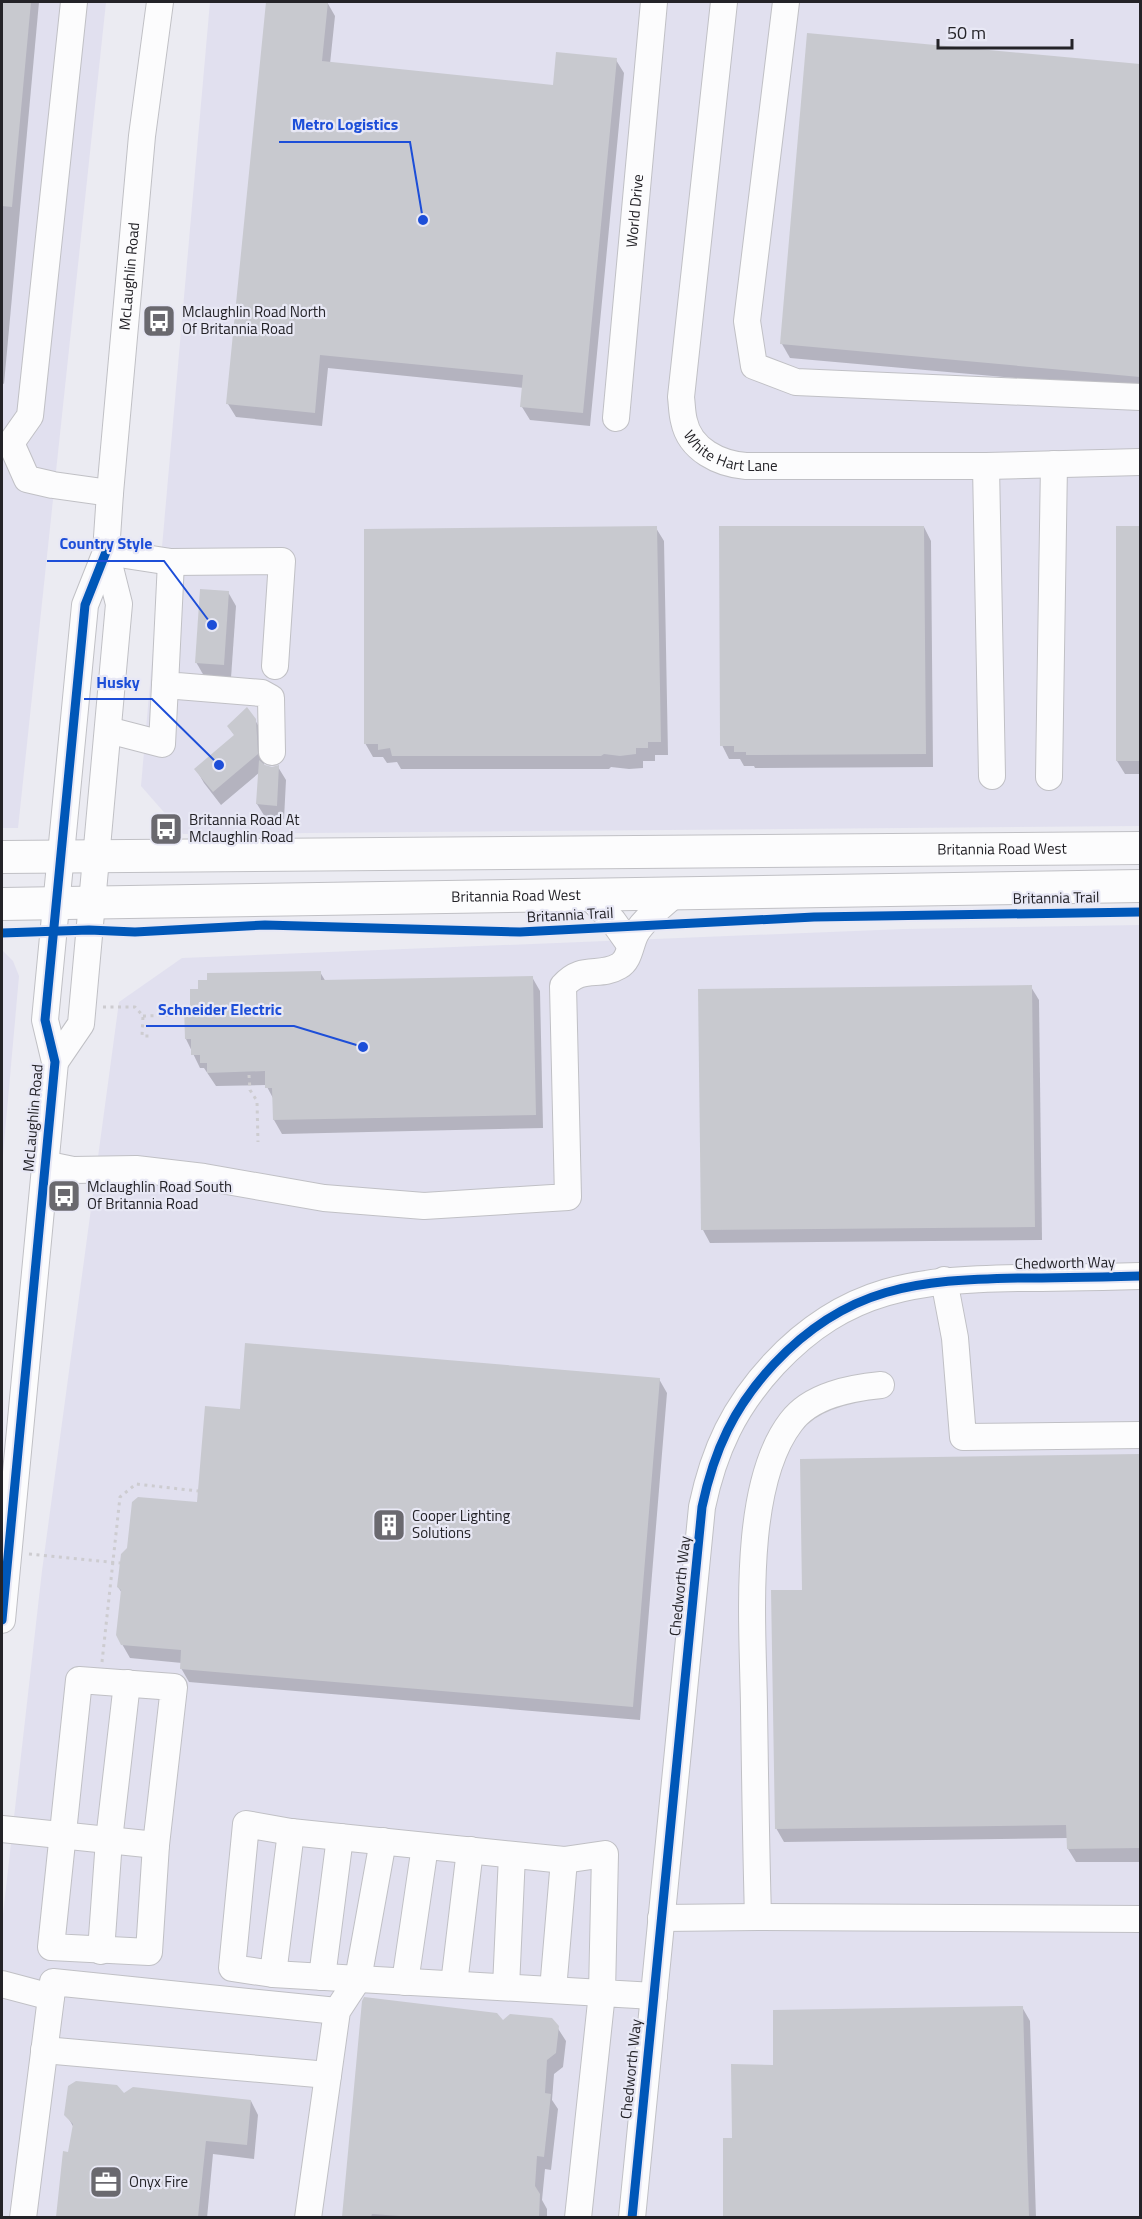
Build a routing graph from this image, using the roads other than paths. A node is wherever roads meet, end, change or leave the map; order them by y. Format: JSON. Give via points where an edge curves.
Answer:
{"nodes":[{"id":1,"x":74,"y":2,"type":"edge"},
{"id":2,"x":160,"y":2,"type":"edge"},
{"id":3,"x":654,"y":2,"type":"edge"},
{"id":4,"x":724,"y":2,"type":"edge"},
{"id":5,"x":786,"y":2,"type":"edge"},
{"id":6,"x":1140,"y":397,"type":"edge"},
{"id":7,"x":616,"y":418,"type":"dead end"},
{"id":8,"x":1140,"y":462,"type":"edge"},
{"id":9,"x":1054,"y":464,"type":"junction"},
{"id":10,"x":986,"y":466,"type":"junction"},
{"id":11,"x":110,"y":493,"type":"junction"},
{"id":12,"x":106,"y":552,"type":"junction"},
{"id":13,"x":171,"y":562,"type":"junction"},
{"id":14,"x":275,"y":666,"type":"dead end"},
{"id":15,"x":165,"y":685,"type":"junction"},
{"id":16,"x":108,"y":730,"type":"junction"},
{"id":17,"x":272,"y":752,"type":"dead end"},
{"id":18,"x":992,"y":776,"type":"dead end"},
{"id":19,"x":1049,"y":777,"type":"dead end"},
{"id":20,"x":1140,"y":848,"type":"edge"},
{"id":21,"x":61,"y":856,"type":"junction"},
{"id":22,"x":2,"y":857,"type":"edge"},
{"id":23,"x":97,"y":857,"type":"junction"},
{"id":24,"x":1140,"y":886,"type":"edge"},
{"id":25,"x":676,"y":894,"type":"junction"},
{"id":26,"x":588,"y":895,"type":"junction"},
{"id":27,"x":56,"y":903,"type":"junction"},
{"id":28,"x":93,"y":903,"type":"junction"},
{"id":29,"x":2,"y":904,"type":"edge"},
{"id":30,"x":626,"y":965,"type":"junction"},
{"id":31,"x":55,"y":1062,"type":"junction"},
{"id":32,"x":44,"y":1164,"type":"junction"},
{"id":33,"x":1140,"y":1276,"type":"edge"},
{"id":34,"x":944,"y":1280,"type":"junction"},
{"id":35,"x":13,"y":1378,"type":"edge"},
{"id":36,"x":881,"y":1384,"type":"dead end"},
{"id":37,"x":1140,"y":1435,"type":"edge"},
{"id":38,"x":2,"y":1620,"type":"edge"},
{"id":39,"x":127,"y":1683,"type":"junction"},
{"id":40,"x":2,"y":1829,"type":"edge"},
{"id":41,"x":291,"y":1832,"type":"junction"},
{"id":42,"x":63,"y":1836,"type":"junction"},
{"id":43,"x":340,"y":1837,"type":"junction"},
{"id":44,"x":109,"y":1840,"type":"junction"},
{"id":45,"x":383,"y":1841,"type":"junction"},
{"id":46,"x":156,"y":1845,"type":"junction"},
{"id":47,"x":425,"y":1846,"type":"junction"},
{"id":48,"x":470,"y":1850,"type":"junction"},
{"id":49,"x":512,"y":1855,"type":"junction"},
{"id":50,"x":564,"y":1860,"type":"junction"},
{"id":51,"x":758,"y":1917,"type":"junction"},
{"id":52,"x":661,"y":1918,"type":"junction"},
{"id":53,"x":1140,"y":1919,"type":"edge"},
{"id":54,"x":101,"y":1951,"type":"junction"},
{"id":55,"x":273,"y":1974,"type":"junction"},
{"id":56,"x":322,"y":1977,"type":"junction"},
{"id":57,"x":358,"y":1979,"type":"junction"},
{"id":58,"x":405,"y":1982,"type":"junction"},
{"id":59,"x":2,"y":1984,"type":"edge"},
{"id":60,"x":454,"y":1984,"type":"junction"},
{"id":61,"x":506,"y":1988,"type":"junction"},
{"id":62,"x":553,"y":1990,"type":"junction"},
{"id":63,"x":602,"y":1993,"type":"junction"},
{"id":64,"x":654,"y":1996,"type":"junction"},
{"id":65,"x":51,"y":1997,"type":"junction"},
{"id":66,"x":336,"y":2011,"type":"junction"},
{"id":67,"x":44,"y":2050,"type":"junction"},
{"id":68,"x":328,"y":2075,"type":"junction"},
{"id":69,"x":23,"y":2217,"type":"edge"},
{"id":70,"x":308,"y":2217,"type":"edge"},
{"id":71,"x":578,"y":2217,"type":"edge"},
{"id":72,"x":632,"y":2217,"type":"edge"}],
"edges":[{"from":1,"to":11,"type":"street","via":[[30,416],[11,443],[27,479]]},
{"from":2,"to":11,"type":"street","name":"McLaughlin Road","via":[[142,136]]},
{"from":3,"to":7,"type":"street","name":"World Drive"},
{"from":4,"to":10,"type":"street","name":"White Hart Lane","via":[[681,397],[684,423],[690,435],[710,456],[734,465]]},
{"from":5,"to":6,"type":"street","via":[[747,321],[754,366],[796,381]]},
{"from":8,"to":9,"type":"street","name":"White Hart Lane"},
{"from":9,"to":10,"type":"street","name":"White Hart Lane"},
{"from":9,"to":19,"type":"street"},
{"from":10,"to":18,"type":"street"},
{"from":11,"to":12,"type":"street","name":"McLaughlin Road"},
{"from":12,"to":13,"type":"street"},
{"from":12,"to":16,"type":"street","name":"McLaughlin Road","via":[[119,604]]},
{"from":12,"to":21,"type":"street","name":"McLaughlin Road","via":[[85,605]]},
{"from":13,"to":14,"type":"street","via":[[282,561]]},
{"from":13,"to":15,"type":"street"},
{"from":15,"to":16,"type":"street","via":[[162,744]]},
{"from":15,"to":17,"type":"street","via":[[262,693],[272,698]]},
{"from":16,"to":23,"type":"street","name":"McLaughlin Road"},
{"from":20,"to":23,"type":"main road","name":"Britannia Road West"},
{"from":21,"to":22,"type":"main road","name":"Britannia Road West"},
{"from":21,"to":23,"type":"main road","name":"Britannia Road West"},
{"from":21,"to":27,"type":"street","name":"McLaughlin Road"},
{"from":23,"to":28,"type":"street","name":"McLaughlin Road"},
{"from":24,"to":25,"type":"main road","name":"Britannia Road West"},
{"from":25,"to":26,"type":"main road","name":"Britannia Road West"},
{"from":25,"to":30,"type":"street","via":[[647,920]]},
{"from":26,"to":28,"type":"main road","name":"Britannia Road West"},
{"from":26,"to":30,"type":"street","via":[[613,921]]},
{"from":27,"to":28,"type":"main road","name":"Britannia Road West"},
{"from":27,"to":29,"type":"main road","name":"Britannia Road West"},
{"from":27,"to":31,"type":"street","name":"McLaughlin Road","via":[[45,1020]]},
{"from":28,"to":31,"type":"street","name":"McLaughlin Road","via":[[81,1024]]},
{"from":30,"to":32,"type":"street","via":[[578,974],[563,986],[568,1197],[424,1206],[324,1198],[136,1169],[73,1170]]},
{"from":31,"to":32,"type":"street","name":"McLaughlin Road"},
{"from":32,"to":35,"type":"street","name":"McLaughlin Road"},
{"from":33,"to":34,"type":"street","name":"Chedworth Way"},
{"from":34,"to":37,"type":"street","via":[[955,1338],[963,1437]]},
{"from":34,"to":52,"type":"street","name":"Chedworth Way","via":[[874,1296],[808,1332],[754,1385],[726,1431],[702,1507]]},
{"from":35,"to":38,"type":"street","name":"McLaughlin Road"},
{"from":36,"to":51,"type":"street","via":[[852,1388],[807,1408],[791,1421],[768,1467],[756,1521],[752,1581]]},
{"from":39,"to":42,"type":"street","via":[[79,1680]]},
{"from":39,"to":44,"type":"street"},
{"from":39,"to":46,"type":"street","via":[[174,1687]]},
{"from":40,"to":42,"type":"street"},
{"from":41,"to":43,"type":"street"},
{"from":41,"to":55,"type":"street"},
{"from":41,"to":55,"type":"street","via":[[246,1824],[232,1968]]},
{"from":42,"to":44,"type":"street"},
{"from":42,"to":54,"type":"street","via":[[51,1947]]},
{"from":43,"to":45,"type":"street"},
{"from":43,"to":56,"type":"street"},
{"from":44,"to":46,"type":"street"},
{"from":44,"to":54,"type":"street"},
{"from":45,"to":47,"type":"street"},
{"from":45,"to":57,"type":"street"},
{"from":46,"to":54,"type":"street","via":[[148,1952]]},
{"from":47,"to":48,"type":"street"},
{"from":47,"to":58,"type":"street"},
{"from":48,"to":49,"type":"street"},
{"from":48,"to":60,"type":"street"},
{"from":49,"to":50,"type":"street"},
{"from":49,"to":61,"type":"street"},
{"from":50,"to":62,"type":"street"},
{"from":50,"to":63,"type":"street","via":[[605,1854]]},
{"from":51,"to":52,"type":"street"},
{"from":51,"to":53,"type":"street"},
{"from":52,"to":64,"type":"street","name":"Chedworth Way"},
{"from":55,"to":56,"type":"street"},
{"from":56,"to":57,"type":"street"},
{"from":57,"to":58,"type":"street"},
{"from":57,"to":66,"type":"street"},
{"from":58,"to":60,"type":"street"},
{"from":59,"to":65,"type":"street"},
{"from":60,"to":61,"type":"street"},
{"from":61,"to":62,"type":"street"},
{"from":62,"to":63,"type":"street"},
{"from":63,"to":64,"type":"street"},
{"from":63,"to":71,"type":"street"},
{"from":64,"to":72,"type":"street","name":"Chedworth Way"},
{"from":65,"to":66,"type":"street","via":[[53,1982]]},
{"from":65,"to":67,"type":"street"},
{"from":66,"to":68,"type":"street"},
{"from":67,"to":68,"type":"street"},
{"from":67,"to":69,"type":"street"},
{"from":68,"to":70,"type":"street"}]}
